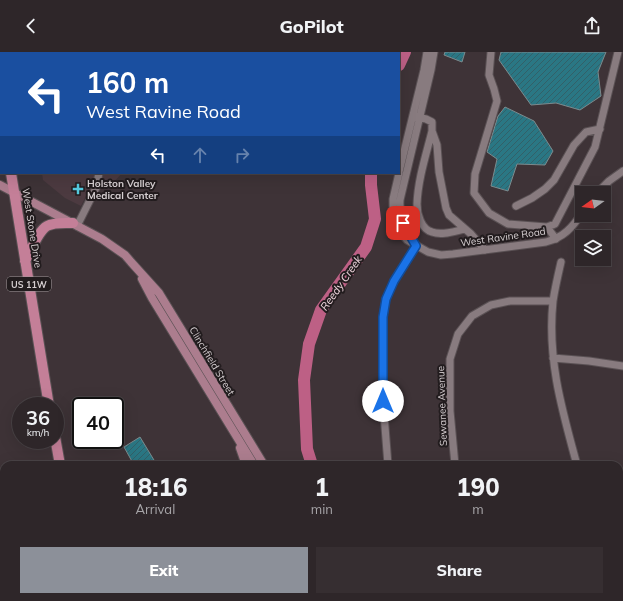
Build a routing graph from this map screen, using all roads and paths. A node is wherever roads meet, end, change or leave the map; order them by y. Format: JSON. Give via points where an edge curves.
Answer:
{"nodes":[{"id":1,"x":427,"y":52,"type":"edge"},
{"id":2,"x":434,"y":52,"type":"edge"},
{"id":3,"x":491,"y":52,"type":"edge"},
{"id":4,"x":618,"y":52,"type":"edge"},
{"id":5,"x":416,"y":117,"type":"junction"},
{"id":6,"x":600,"y":129,"type":"junction"},
{"id":7,"x":432,"y":131,"type":"junction"},
{"id":8,"x":400,"y":170,"type":"edge"},
{"id":9,"x":623,"y":171,"type":"edge"},
{"id":10,"x":11,"y":174,"type":"edge"},
{"id":11,"x":99,"y":174,"type":"edge"},
{"id":12,"x":399,"y":174,"type":"edge"},
{"id":13,"x":0,"y":185,"type":"edge"},
{"id":14,"x":605,"y":186,"type":"edge"},
{"id":15,"x":14,"y":193,"type":"junction"},
{"id":16,"x":516,"y":206,"type":"dead end"},
{"id":17,"x":576,"y":222,"type":"edge"},
{"id":18,"x":75,"y":224,"type":"junction"},
{"id":19,"x":547,"y":227,"type":"junction"},
{"id":20,"x":465,"y":229,"type":"junction"},
{"id":21,"x":556,"y":239,"type":"junction"},
{"id":22,"x":416,"y":246,"type":"junction"},
{"id":23,"x":484,"y":250,"type":"junction"},
{"id":24,"x":25,"y":261,"type":"junction"},
{"id":25,"x":561,"y":262,"type":"dead end"},
{"id":26,"x":139,"y":271,"type":"junction"},
{"id":27,"x":553,"y":301,"type":"junction"},
{"id":28,"x":553,"y":358,"type":"junction"},
{"id":29,"x":623,"y":366,"type":"edge"},
{"id":30,"x":48,"y":397,"type":"edge"},
{"id":31,"x":235,"y":434,"type":"junction"},
{"id":32,"x":57,"y":449,"type":"edge"},
{"id":33,"x":59,"y":461,"type":"edge"},
{"id":34,"x":245,"y":461,"type":"edge"},
{"id":35,"x":252,"y":461,"type":"edge"},
{"id":36,"x":262,"y":461,"type":"edge"},
{"id":37,"x":388,"y":461,"type":"edge"},
{"id":38,"x":455,"y":461,"type":"edge"},
{"id":39,"x":576,"y":461,"type":"edge"}],
"edges":[{"from":1,"to":5,"type":"street","name":"West Ravine Road"},
{"from":2,"to":5,"type":"street","name":"West Ravine Road"},
{"from":3,"to":19,"type":"street","via":[[489,75],[497,101],[475,174],[474,192],[489,213],[508,224]]},
{"from":4,"to":6,"type":"street"},
{"from":5,"to":7,"type":"street","via":[[432,122]]},
{"from":5,"to":8,"type":"street","name":"West Ravine Road"},
{"from":5,"to":22,"type":"street","name":"West Ravine Road","via":[[399,206],[403,223]]},
{"from":6,"to":16,"type":"street","via":[[586,132],[574,145],[554,180],[532,198]]},
{"from":6,"to":19,"type":"street","via":[[596,147],[555,224]]},
{"from":7,"to":20,"type":"street","via":[[437,144],[446,208],[449,215]]},
{"from":7,"to":20,"type":"street","via":[[417,205],[420,222],[429,232],[438,234]]},
{"from":9,"to":14,"type":"street"},
{"from":10,"to":15,"type":"highway","name":"West Stone Drive","number":"US 11W"},
{"from":11,"to":18,"type":"street","via":[[96,188]]},
{"from":12,"to":22,"type":"street","name":"West Ravine Road","via":[[393,199],[394,216],[406,240]]},
{"from":13,"to":15,"type":"main road","name":"Clinchfield Street"},
{"from":15,"to":18,"type":"main road","name":"Clinchfield Street"},
{"from":15,"to":24,"type":"highway","name":"West Stone Drive","number":"US 11W"},
{"from":17,"to":21,"type":"street","name":"West Ravine Road","via":[[565,234]]},
{"from":18,"to":24,"type":"highway","via":[[47,226]]},
{"from":18,"to":26,"type":"main road","name":"Clinchfield Street","via":[[125,255]]},
{"from":19,"to":21,"type":"street"},
{"from":20,"to":23,"type":"street"},
{"from":21,"to":23,"type":"street","name":"West Ravine Road"},
{"from":22,"to":23,"type":"street","name":"West Ravine Road","via":[[441,255]]},
{"from":22,"to":37,"type":"street","via":[[394,281],[386,299],[383,317],[383,401]]},
{"from":24,"to":30,"type":"highway","name":"West Stone Drive","number":"US 11W"},
{"from":25,"to":27,"type":"street"},
{"from":26,"to":31,"type":"main road","name":"Clinchfield Street","via":[[152,298]]},
{"from":26,"to":36,"type":"main road","name":"Clinchfield Street","via":[[159,293]]},
{"from":27,"to":28,"type":"street"},
{"from":27,"to":38,"type":"street","name":"Sewanee Avenue","via":[[491,305],[472,316],[458,334],[450,358],[450,411]]},
{"from":28,"to":29,"type":"street"},
{"from":28,"to":39,"type":"street","via":[[558,395]]},
{"from":31,"to":34,"type":"main road"},
{"from":31,"to":35,"type":"main road","name":"Clinchfield Street"},
{"from":32,"to":33,"type":"highway"}]}
